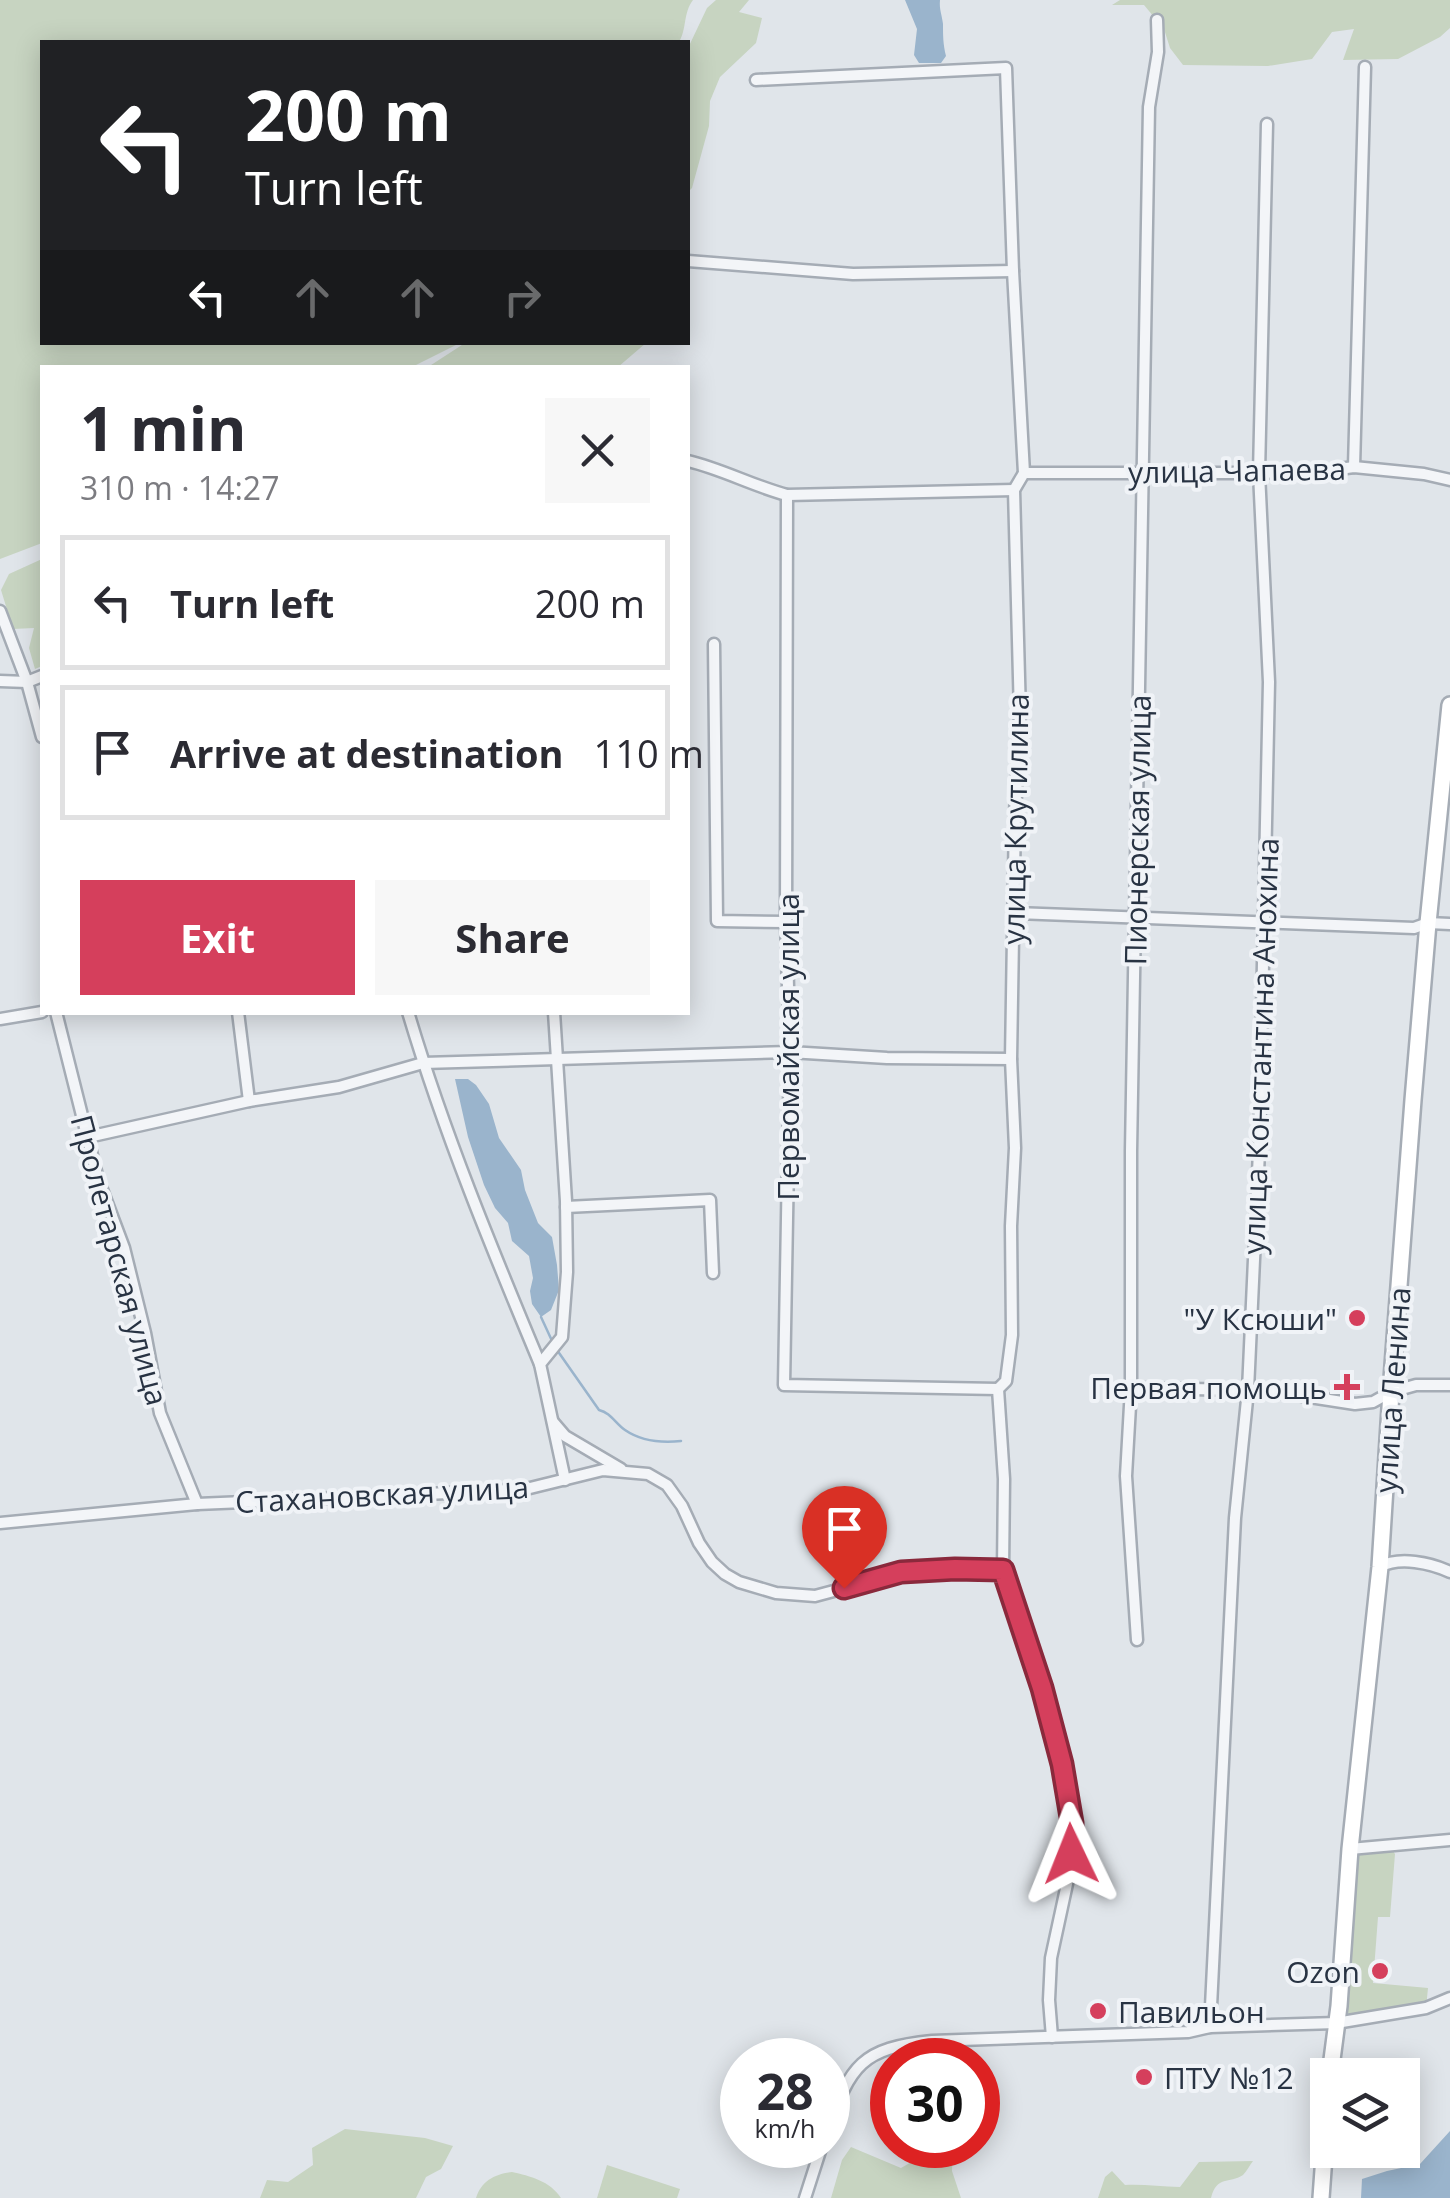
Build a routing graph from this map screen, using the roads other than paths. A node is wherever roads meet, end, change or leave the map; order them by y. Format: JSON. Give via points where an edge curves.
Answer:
{"nodes":[{"id":1,"x":1157,"y":20,"type":"dead end"},
{"id":2,"x":1365,"y":67,"type":"dead end"},
{"id":3,"x":756,"y":80,"type":"dead end"},
{"id":4,"x":1267,"y":124,"type":"dead end"},
{"id":5,"x":690,"y":261,"type":"edge"},
{"id":6,"x":1013,"y":271,"type":"junction"},
{"id":7,"x":690,"y":462,"type":"edge"},
{"id":8,"x":1354,"y":467,"type":"junction"},
{"id":9,"x":1144,"y":471,"type":"junction"},
{"id":10,"x":1024,"y":473,"type":"junction"},
{"id":11,"x":1259,"y":473,"type":"junction"},
{"id":12,"x":1450,"y":480,"type":"edge"},
{"id":13,"x":1014,"y":490,"type":"junction"},
{"id":14,"x":787,"y":494,"type":"junction"},
{"id":15,"x":0,"y":610,"type":"edge"},
{"id":16,"x":714,"y":644,"type":"dead end"},
{"id":17,"x":40,"y":677,"type":"edge"},
{"id":18,"x":0,"y":681,"type":"edge"},
{"id":19,"x":27,"y":682,"type":"junction"},
{"id":20,"x":1450,"y":705,"type":"edge"},
{"id":21,"x":40,"y":730,"type":"edge"},
{"id":22,"x":1013,"y":913,"type":"junction"},
{"id":23,"x":1134,"y":917,"type":"junction"},
{"id":24,"x":786,"y":922,"type":"junction"},
{"id":25,"x":1264,"y":922,"type":"junction"},
{"id":26,"x":1428,"y":922,"type":"junction"},
{"id":27,"x":1450,"y":924,"type":"edge"},
{"id":28,"x":40,"y":1012,"type":"edge"},
{"id":29,"x":57,"y":1015,"type":"edge"},
{"id":30,"x":238,"y":1015,"type":"edge"},
{"id":31,"x":409,"y":1015,"type":"edge"},
{"id":32,"x":554,"y":1015,"type":"edge"},
{"id":33,"x":0,"y":1019,"type":"edge"},
{"id":34,"x":790,"y":1052,"type":"junction"},
{"id":35,"x":1011,"y":1059,"type":"junction"},
{"id":36,"x":557,"y":1060,"type":"junction"},
{"id":37,"x":423,"y":1063,"type":"junction"},
{"id":38,"x":249,"y":1101,"type":"junction"},
{"id":39,"x":88,"y":1137,"type":"junction"},
{"id":40,"x":566,"y":1207,"type":"junction"},
{"id":41,"x":712,"y":1272,"type":"dead end"},
{"id":42,"x":540,"y":1364,"type":"junction"},
{"id":43,"x":1450,"y":1385,"type":"edge"},
{"id":44,"x":1131,"y":1388,"type":"junction"},
{"id":45,"x":998,"y":1389,"type":"junction"},
{"id":46,"x":1248,"y":1390,"type":"junction"},
{"id":47,"x":1390,"y":1392,"type":"junction"},
{"id":48,"x":552,"y":1420,"type":"junction"},
{"id":49,"x":626,"y":1472,"type":"junction"},
{"id":50,"x":565,"y":1480,"type":"junction"},
{"id":51,"x":197,"y":1504,"type":"junction"},
{"id":52,"x":0,"y":1523,"type":"edge"},
{"id":53,"x":1380,"y":1567,"type":"junction"},
{"id":54,"x":1003,"y":1570,"type":"junction"},
{"id":55,"x":1450,"y":1572,"type":"edge"},
{"id":56,"x":1137,"y":1640,"type":"dead end"},
{"id":57,"x":1450,"y":1840,"type":"edge"},
{"id":58,"x":1350,"y":1849,"type":"junction"},
{"id":59,"x":1450,"y":1998,"type":"edge"},
{"id":60,"x":1336,"y":2024,"type":"junction"},
{"id":61,"x":1210,"y":2027,"type":"junction"},
{"id":62,"x":1052,"y":2036,"type":"junction"},
{"id":63,"x":1332,"y":2058,"type":"edge"},
{"id":64,"x":850,"y":2079,"type":"edge"},
{"id":65,"x":815,"y":2168,"type":"edge"},
{"id":66,"x":1315,"y":2168,"type":"edge"},
{"id":67,"x":1323,"y":2168,"type":"edge"},
{"id":68,"x":805,"y":2198,"type":"edge"},
{"id":69,"x":1311,"y":2198,"type":"edge"},
{"id":70,"x":1321,"y":2198,"type":"edge"}],
"edges":[{"from":1,"to":9,"type":"street","name":"Пионерская улица","via":[[1148,107]]},
{"from":2,"to":8,"type":"street"},
{"from":3,"to":6,"type":"street","via":[[1006,68]]},
{"from":4,"to":11,"type":"street","name":"улица Константина Анохина"},
{"from":5,"to":6,"type":"street","via":[[853,274]]},
{"from":6,"to":10,"type":"street"},
{"from":7,"to":14,"type":"street"},
{"from":8,"to":11,"type":"street","name":"улица Чапаева"},
{"from":8,"to":12,"type":"street","name":"улица Чапаева"},
{"from":9,"to":10,"type":"street","name":"улица Чапаева"},
{"from":9,"to":11,"type":"street","name":"улица Чапаева"},
{"from":9,"to":23,"type":"street","name":"Пионерская улица"},
{"from":10,"to":13,"type":"street"},
{"from":11,"to":25,"type":"street","name":"улица Константина Анохина","via":[[1269,682]]},
{"from":13,"to":14,"type":"street"},
{"from":13,"to":22,"type":"street","name":"улица Крутилина","via":[[1020,715]]},
{"from":14,"to":24,"type":"street","name":"Первомайская улица"},
{"from":15,"to":19,"type":"street"},
{"from":16,"to":24,"type":"street","via":[[717,922]]},
{"from":17,"to":19,"type":"street"},
{"from":18,"to":19,"type":"street"},
{"from":19,"to":21,"type":"street"},
{"from":20,"to":26,"type":"main road","name":"улица Ленина"},
{"from":22,"to":23,"type":"street"},
{"from":22,"to":35,"type":"street","name":"улица Крутилина"},
{"from":23,"to":25,"type":"street"},
{"from":23,"to":44,"type":"street","name":"Пионерская улица"},
{"from":24,"to":34,"type":"street","name":"Первомайская улица"},
{"from":25,"to":26,"type":"street","via":[[1414,928]]},
{"from":25,"to":46,"type":"street","name":"улица Константина Анохина"},
{"from":26,"to":27,"type":"street"},
{"from":26,"to":47,"type":"main road","name":"улица Ленина"},
{"from":28,"to":33,"type":"street"},
{"from":29,"to":39,"type":"street","name":"Пролетарская улица"},
{"from":30,"to":38,"type":"street"},
{"from":31,"to":37,"type":"street"},
{"from":32,"to":36,"type":"street"},
{"from":34,"to":35,"type":"street"},
{"from":34,"to":36,"type":"street"},
{"from":34,"to":45,"type":"street","name":"Первомайская улица","via":[[784,1385]]},
{"from":35,"to":45,"type":"street","name":"улица Крутилина","via":[[1012,1335],[1006,1381]]},
{"from":36,"to":37,"type":"street"},
{"from":36,"to":40,"type":"street"},
{"from":37,"to":38,"type":"street","via":[[338,1087]]},
{"from":37,"to":42,"type":"street"},
{"from":38,"to":39,"type":"street"},
{"from":39,"to":51,"type":"street","name":"Пролетарская улица","via":[[124,1248],[160,1413]]},
{"from":40,"to":41,"type":"street","via":[[710,1200]]},
{"from":40,"to":42,"type":"street","via":[[562,1337]]},
{"from":42,"to":48,"type":"street"},
{"from":43,"to":47,"type":"street"},
{"from":44,"to":46,"type":"street"},
{"from":44,"to":56,"type":"street","name":"Пионерская улица","via":[[1126,1476]]},
{"from":45,"to":54,"type":"street","name":"улица Крутилина"},
{"from":46,"to":47,"type":"street","via":[[1355,1404]]},
{"from":46,"to":61,"type":"street","name":"улица Константина Анохина","via":[[1235,1518]]},
{"from":47,"to":53,"type":"main road","name":"улица Ленина"},
{"from":48,"to":49,"type":"street","via":[[566,1436]]},
{"from":48,"to":50,"type":"street"},
{"from":49,"to":50,"type":"street","name":"Стахановская улица"},
{"from":49,"to":54,"type":"street","name":"Стахановская улица","via":[[667,1485],[712,1562],[766,1592],[815,1596],[901,1572]]},
{"from":50,"to":51,"type":"street","name":"Стахановская улица","via":[[494,1491]]},
{"from":51,"to":52,"type":"street","name":"Стахановская улица"},
{"from":53,"to":55,"type":"street","via":[[1432,1564]]},
{"from":53,"to":58,"type":"main road","name":"улица Ленина"},
{"from":54,"to":62,"type":"street","name":"улица Крутилина","via":[[1042,1688],[1072,1823],[1070,1870],[1051,1958]]},
{"from":57,"to":58,"type":"street"},
{"from":58,"to":60,"type":"main road","name":"улица Ленина"},
{"from":59,"to":60,"type":"street"},
{"from":60,"to":61,"type":"street"},
{"from":60,"to":63,"type":"main road","name":"улица Ленина"},
{"from":61,"to":62,"type":"street"},
{"from":62,"to":64,"type":"street","via":[[899,2044],[866,2058]]},
{"from":65,"to":68,"type":"street"},
{"from":66,"to":69,"type":"main road"},
{"from":67,"to":70,"type":"main road"}]}
